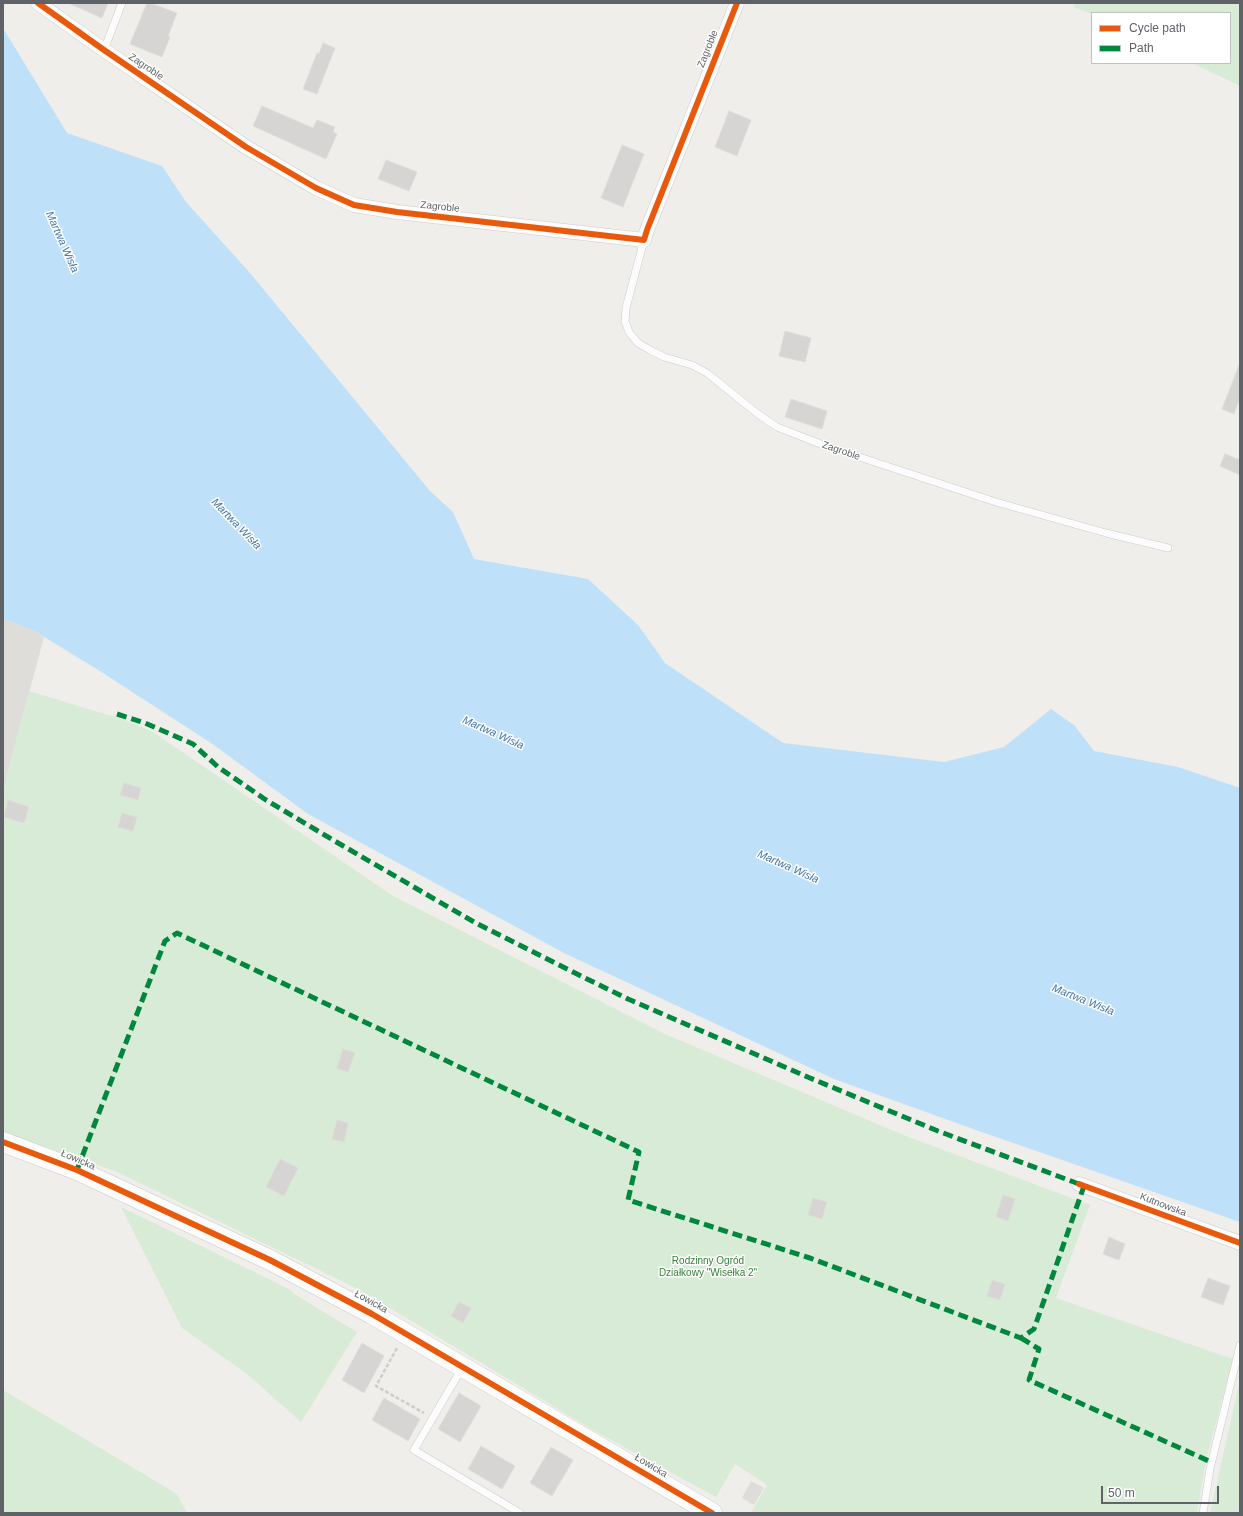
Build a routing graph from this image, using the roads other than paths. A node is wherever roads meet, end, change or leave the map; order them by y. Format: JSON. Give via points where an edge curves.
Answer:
{"nodes":[{"id":1,"x":38,"y":3,"type":"edge"},
{"id":2,"x":122,"y":3,"type":"edge"},
{"id":3,"x":737,"y":3,"type":"edge"},
{"id":4,"x":104,"y":50,"type":"junction"},
{"id":5,"x":644,"y":240,"type":"junction"},
{"id":6,"x":1168,"y":548,"type":"dead end"},
{"id":7,"x":3,"y":1142,"type":"edge"},
{"id":8,"x":1079,"y":1184,"type":"dead end"},
{"id":9,"x":1240,"y":1243,"type":"edge"},
{"id":10,"x":1240,"y":1345,"type":"edge"},
{"id":11,"x":463,"y":1366,"type":"junction"},
{"id":12,"x":520,"y":1513,"type":"edge"},
{"id":13,"x":712,"y":1513,"type":"edge"},
{"id":14,"x":1203,"y":1513,"type":"edge"}],
"edges":[{"from":1,"to":4,"type":"street","name":"Zagroble"},
{"from":2,"to":4,"type":"lane"},
{"from":3,"to":5,"type":"street","name":"Zagroble"},
{"from":4,"to":5,"type":"street","name":"Zagroble","via":[[246,146],[316,188],[354,205]]},
{"from":5,"to":6,"type":"lane","name":"Zagroble","via":[[626,308],[625,321],[629,332],[638,343],[650,350],[707,373],[777,427],[826,446],[996,502],[1106,534]]},
{"from":7,"to":11,"type":"street","name":"Łowicka","via":[[77,1170],[270,1260]]},
{"from":8,"to":9,"type":"street","name":"Kutnowska"},
{"from":10,"to":14,"type":"lane","via":[[1210,1469]]},
{"from":11,"to":12,"type":"lane","via":[[414,1450]]},
{"from":11,"to":13,"type":"street","name":"Łowicka"}]}
